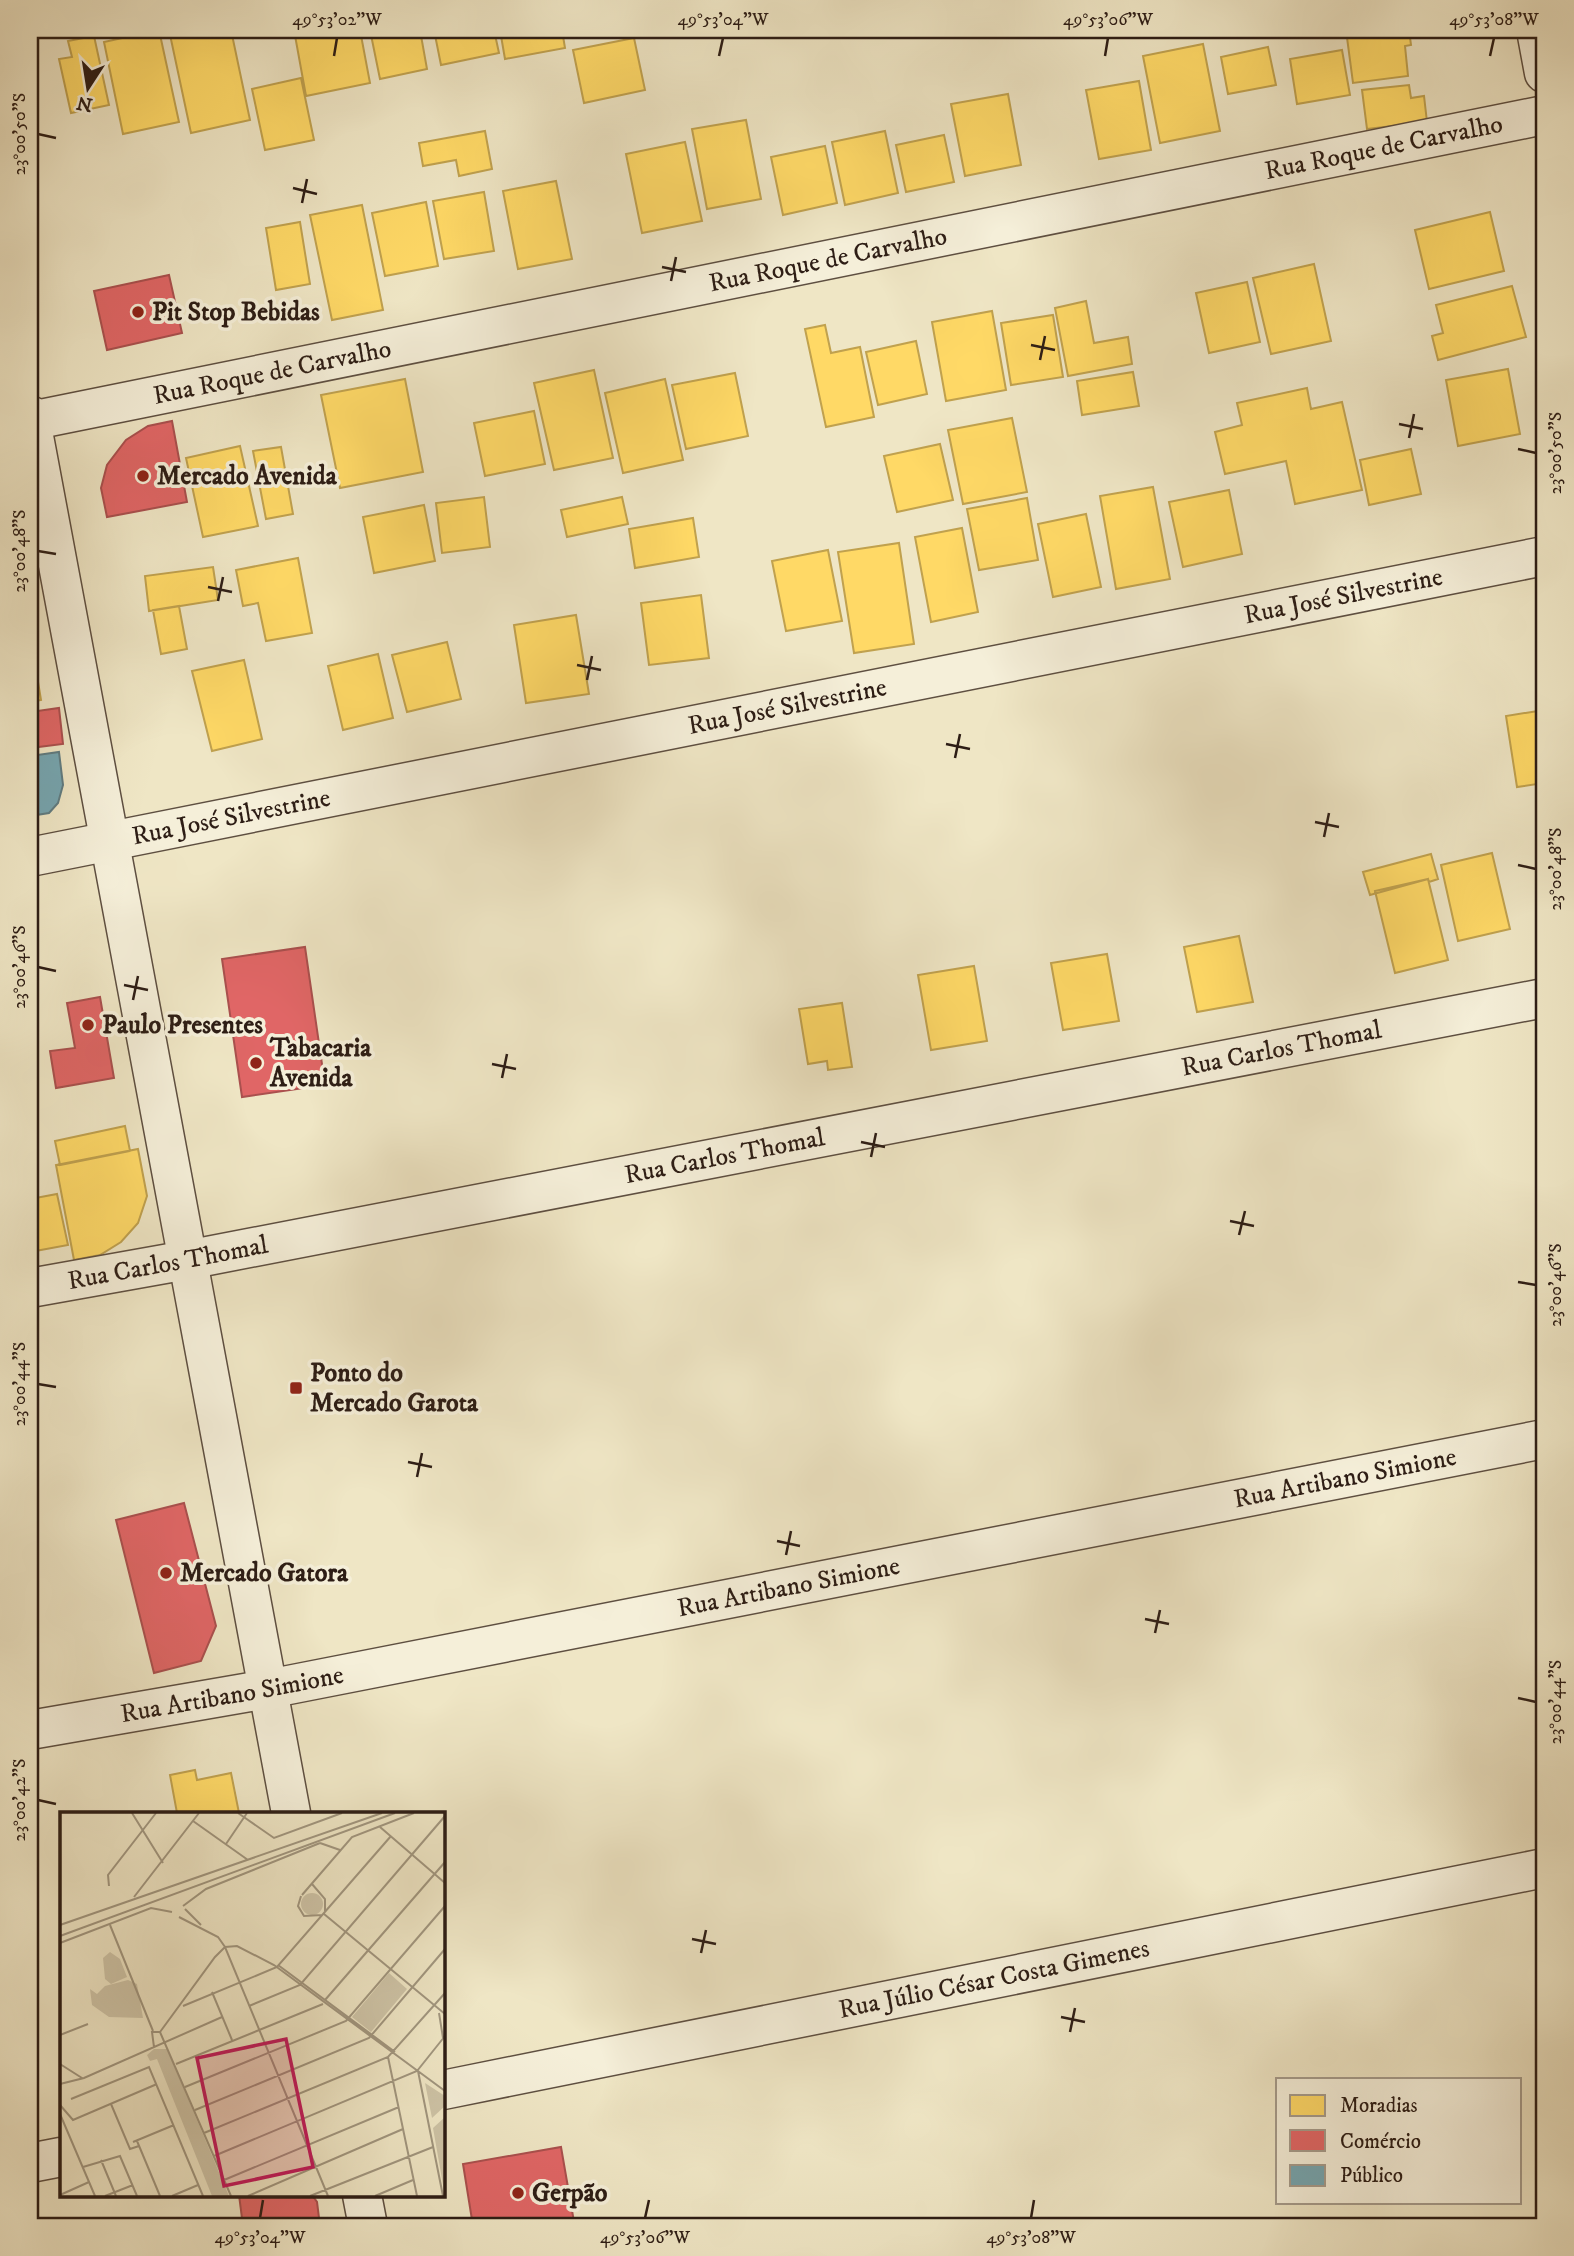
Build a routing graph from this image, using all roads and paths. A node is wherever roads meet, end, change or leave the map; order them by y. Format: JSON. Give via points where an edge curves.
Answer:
{"nodes":[{"id":1,"x":1536,"y":30,"type":"edge"},
{"id":2,"x":1544,"y":74,"type":"edge"},
{"id":3,"x":1544,"y":115,"type":"edge"},
{"id":4,"x":30,"y":419,"type":"edge"},
{"id":5,"x":1544,"y":556,"type":"edge"},
{"id":6,"x":110,"y":843,"type":"junction"},
{"id":7,"x":30,"y":857,"type":"edge"},
{"id":8,"x":1544,"y":998,"type":"edge"},
{"id":9,"x":187,"y":1260,"type":"junction"},
{"id":10,"x":30,"y":1288,"type":"edge"},
{"id":11,"x":1544,"y":1439,"type":"edge"},
{"id":12,"x":268,"y":1689,"type":"junction"},
{"id":13,"x":30,"y":1730,"type":"edge"},
{"id":14,"x":291,"y":1812,"type":"edge"},
{"id":15,"x":1544,"y":1868,"type":"edge"},
{"id":16,"x":444,"y":2090,"type":"edge"},
{"id":17,"x":60,"y":2157,"type":"edge"},
{"id":18,"x":30,"y":2163,"type":"edge"},
{"id":19,"x":362,"y":2196,"type":"edge"},
{"id":20,"x":368,"y":2226,"type":"edge"}],
"edges":[{"from":1,"to":2,"type":"street"},
{"from":3,"to":4,"type":"street","name":"Rua Roque de Carvalho"},
{"from":4,"to":6,"type":"street"},
{"from":5,"to":6,"type":"street","name":"Rua José Silvestrine"},
{"from":6,"to":7,"type":"street","name":"Rua José Silvestrine"},
{"from":6,"to":9,"type":"street"},
{"from":8,"to":9,"type":"street","name":"Rua Carlos Thomal"},
{"from":9,"to":10,"type":"street","name":"Rua Carlos Thomal"},
{"from":9,"to":12,"type":"street"},
{"from":11,"to":12,"type":"street","name":"Rua Artibano Simione"},
{"from":12,"to":13,"type":"street","name":"Rua Artibano Simione"},
{"from":12,"to":14,"type":"street"},
{"from":15,"to":16,"type":"street","name":"Rua Júlio César Costa Gimenes"},
{"from":17,"to":18,"type":"street"},
{"from":19,"to":20,"type":"street"}]}
